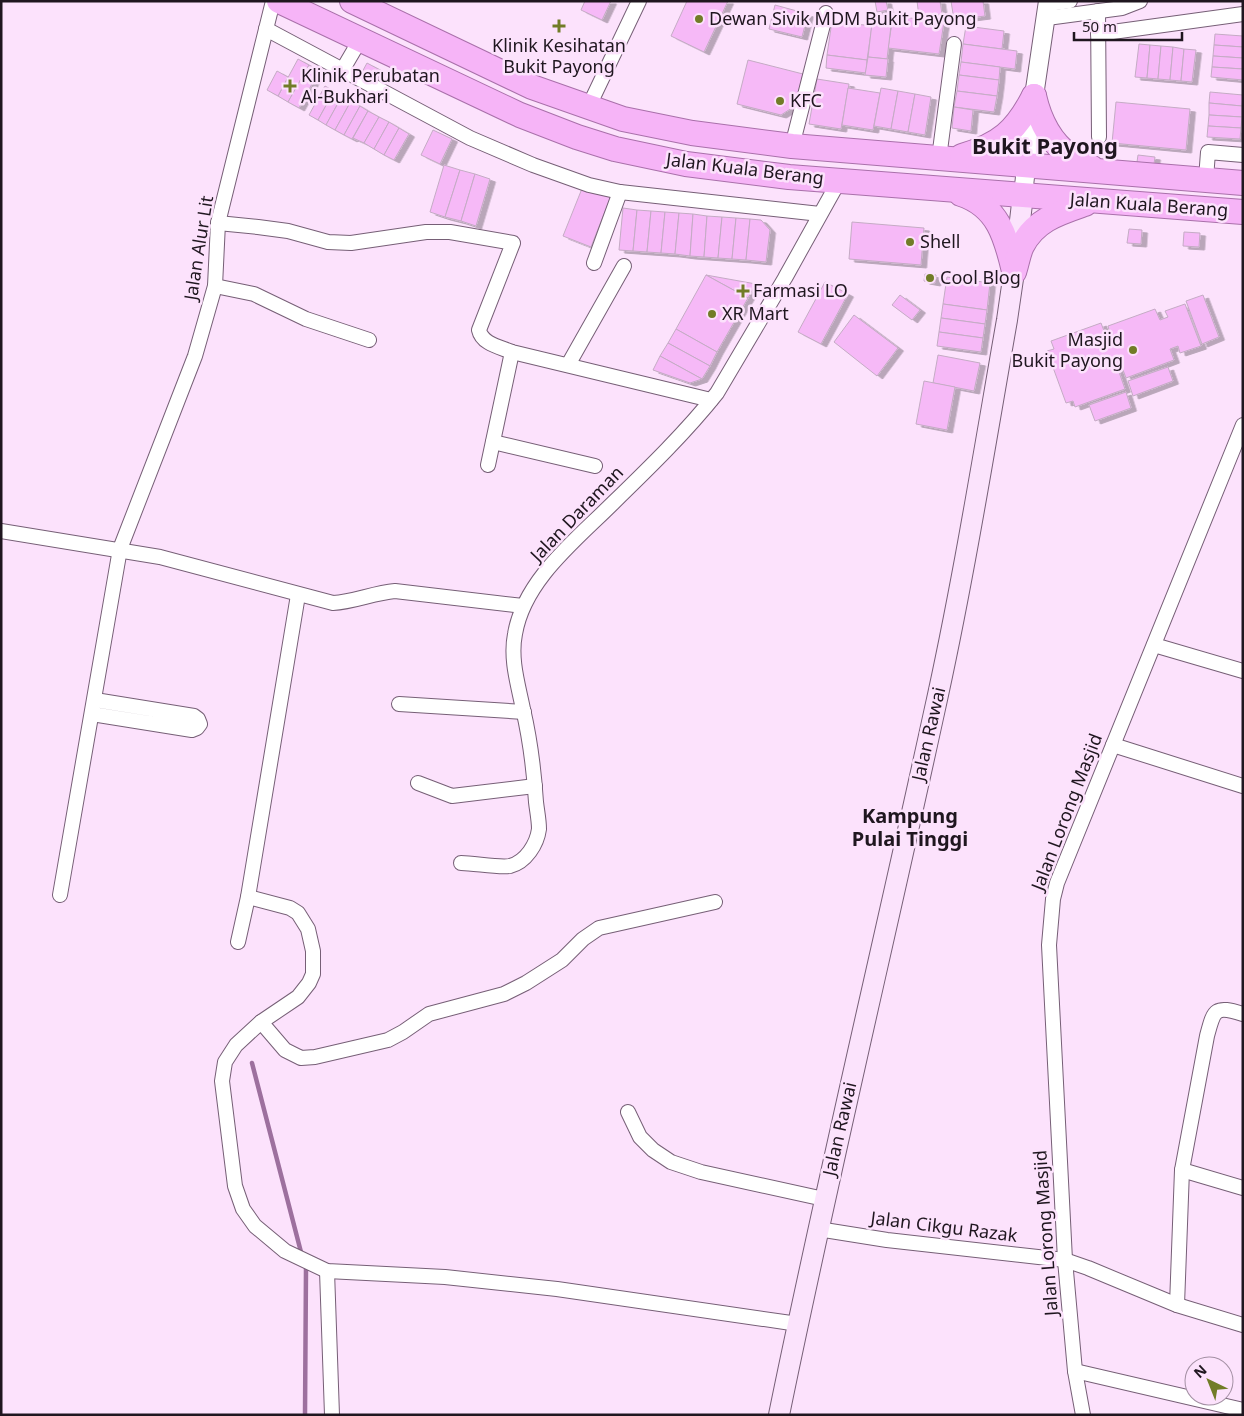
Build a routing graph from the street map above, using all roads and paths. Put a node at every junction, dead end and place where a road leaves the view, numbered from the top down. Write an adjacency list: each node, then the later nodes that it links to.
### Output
1 (273, 1): 11 (street, Jalan Alur Lit)
2 (279, 1): 13 (highway, Jalan Kuala Berang)
3 (352, 1): 17 (highway, Jalan Kuala Berang)
4 (639, 1): 17 (street)
5 (1070, 1): 7 (street)
6 (1140, 1): 8 (street)
7 (1048, 8): 8 (street); 16 (street)
8 (1098, 11): 12 (street)
9 (826, 13): 19 (street)
10 (1243, 14): 12 (street)
11 (266, 29): 15 (street); 33 (street, Jalan Alur Lit)
12 (1098, 34): 18 (street)
13 (360, 40): 15 (street); 25 (highway, Jalan Kuala Berang)
14 (954, 44): 21 (street)
15 (343, 69): 28 (street)
16 (1034, 96): 21 (highway); 22 (street); 23 (highway)
17 (588, 108): 19 (highway, Jalan Kuala Berang)
18 (1098, 137)
19 (792, 146): 21 (highway, Jalan Kuala Berang)
20 (1243, 155): 24 (street)
21 (946, 158): 22 (highway, Jalan Kuala Berang)
22 (1026, 164): 23 (highway, Jalan Kuala Berang); 29 (street)
23 (1096, 170): 24 (highway, Jalan Kuala Berang)
24 (1206, 179): 26 (highway, Jalan Kuala Berang)
25 (839, 181): 27 (highway, Jalan Kuala Berang); 32 (street, Jalan Daraman)
26 (1243, 183)
27 (951, 190): 29 (highway, Jalan Kuala Berang); 36 (highway)
28 (620, 192): 32 (street); 34 (street)
29 (1023, 195): 30 (highway, Jalan Kuala Berang); 36 (main road, Jalan Rawai)
30 (1093, 201): 31 (highway, Jalan Kuala Berang); 36 (highway)
31 (1243, 212)
32 (820, 214): 41 (street, Jalan Daraman)
33 (218, 223): 37 (street, Jalan Alur Lit); 39 (street)
34 (594, 263)
35 (624, 266): 40 (street)
36 (1014, 272): 70 (main road, Jalan Rawai)
37 (216, 286): 38 (street); 47 (street, Jalan Alur Lit)
38 (370, 340)
39 (512, 352): 40 (street); 43 (street)
40 (568, 365): 41 (street)
41 (711, 400): 49 (street, Jalan Daraman)
42 (1243, 425): 50 (street, Jalan Lorong Masjid)
43 (493, 442): 44 (street); 45 (street)
44 (488, 464)
45 (595, 466)
46 (1, 531): 47 (street)
47 (120, 549): 48 (street); 52 (street, Jalan Alur Lit)
48 (298, 595): 49 (street); 62 (street)
49 (523, 606): 54 (street, Jalan Daraman)
50 (1154, 645): 51 (street); 56 (street, Jalan Lorong Masjid)
51 (1243, 671)
52 (95, 700): 55 (street, Jalan Alur Lit); 55 (street)
53 (399, 704): 54 (street)
54 (524, 712): 58 (street, Jalan Daraman)
55 (92, 714): 61 (street, Jalan Alur Lit)
56 (1113, 745): 59 (street); 72 (street, Jalan Lorong Masjid)
57 (418, 783): 58 (street)
58 (535, 786): 60 (street, Jalan Daraman)
59 (1243, 786)
60 (461, 863)
61 (60, 895)
62 (248, 897): 64 (street); 66 (street)
63 (715, 902): 66 (street)
64 (238, 942)
65 (1243, 1014): 68 (street)
66 (261, 1022): 73 (street)
67 (628, 1112): 70 (street)
68 (1182, 1170): 69 (street); 74 (street)
69 (1243, 1188)
70 (824, 1199): 71 (main road, Jalan Rawai)
71 (818, 1229): 72 (street, Jalan Cikgu Razak); 75 (main road, Jalan Rawai)
72 (1064, 1260): 74 (street, Jalan Cikgu Razak); 77 (street, Jalan Lorong Masjid)
73 (327, 1271): 75 (street); 80 (street)
74 (1177, 1305): 76 (street, Jalan Cikgu Razak)
75 (798, 1324): 81 (main road, Jalan Rawai)
76 (1243, 1324)
77 (1075, 1372): 79 (street); 82 (street, Jalan Lorong Masjid)
78 (1243, 1410): 79 (street)
79 (1228, 1411)
80 (332, 1415)
81 (779, 1415)
82 (1083, 1415)

